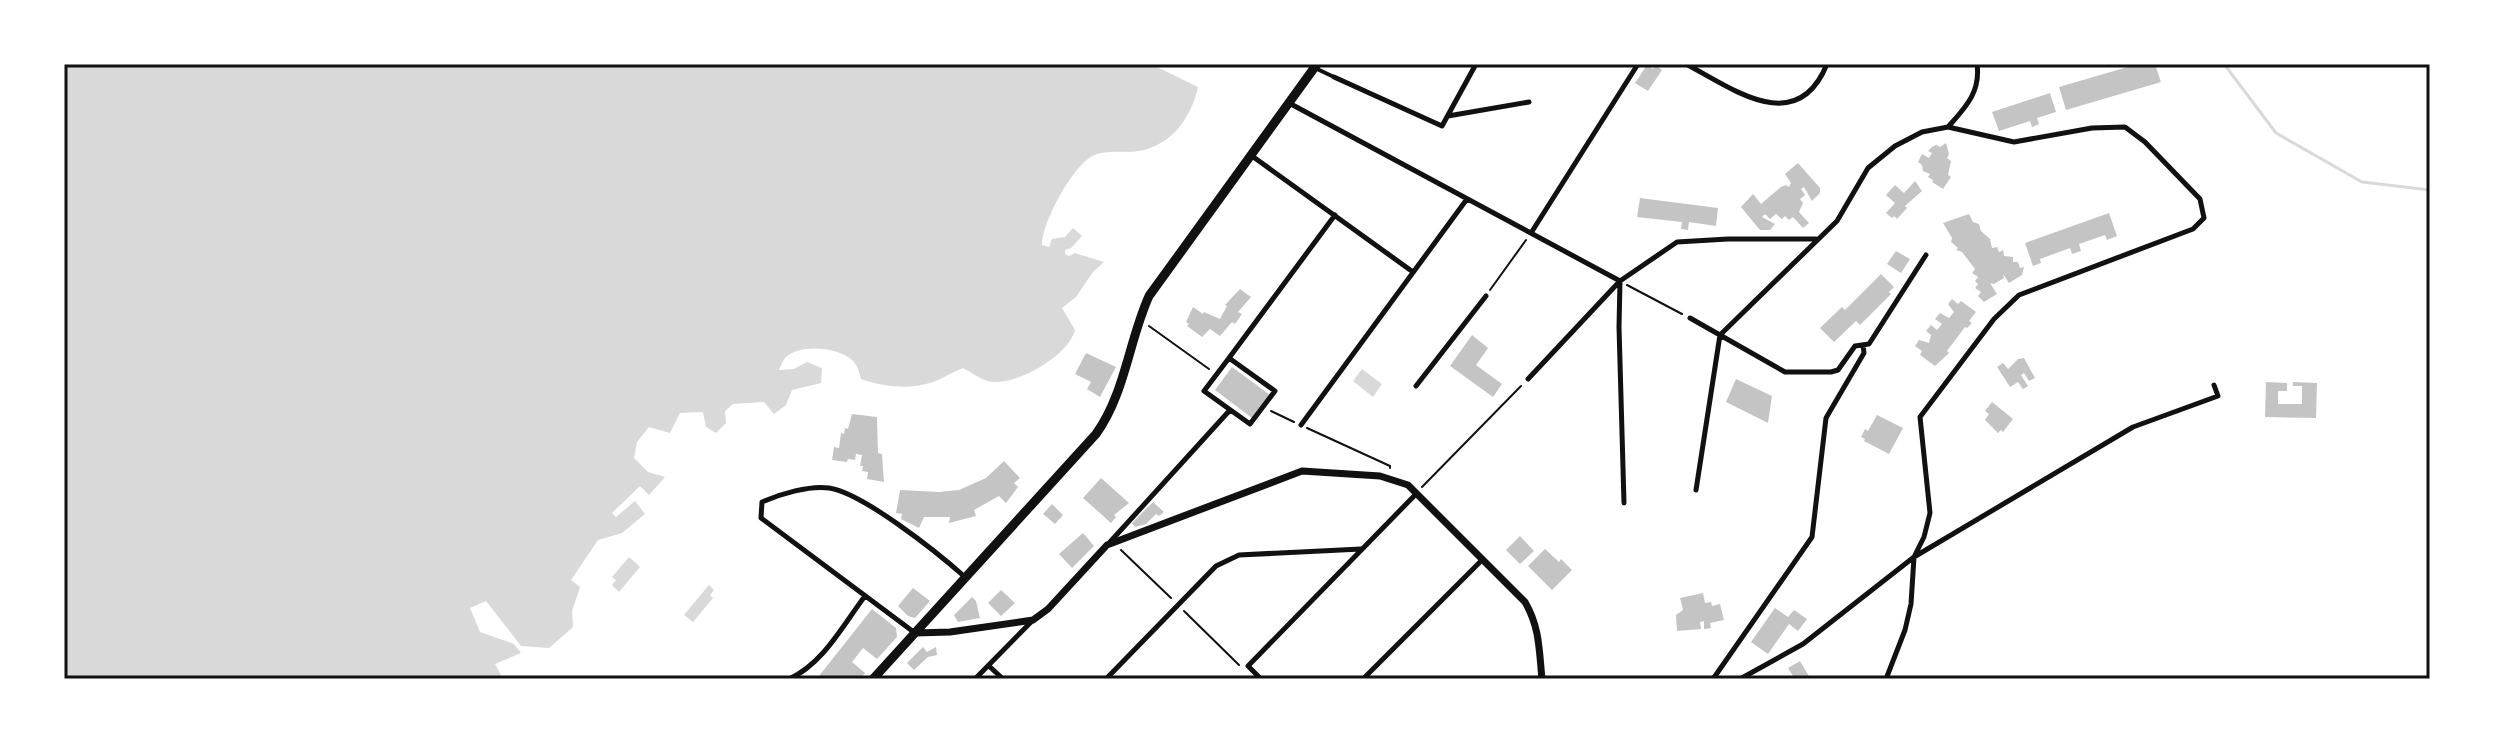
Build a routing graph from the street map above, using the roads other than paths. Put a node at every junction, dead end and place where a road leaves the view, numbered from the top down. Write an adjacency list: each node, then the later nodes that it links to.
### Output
1 (1476, 64): 10 (street)
2 (1638, 64): 15 (street)
3 (1686, 64): 4 (street)
4 (1827, 64)
5 (1977, 64): 11 (street)
6 (1315, 66): 7 (street); 9 (main road)
7 (1334, 77): 10 (street)
8 (1529, 102): 10 (street)
9 (1289, 103): 12 (main road); 13 (street)
10 (1447, 116)
11 (1948, 127): 16 (street); 35 (street)
12 (1251, 156): 14 (street); 37 (main road)
13 (1467, 199): 15 (street); 18 (street)
14 (1335, 215): 18 (street); 24 (street)
15 (1531, 233): 19 (street)
16 (1817, 239): 19 (street); 22 (street)
17 (1926, 255): 23 (street)
18 (1413, 272): 29 (street)
19 (1620, 281): 25 (street); 32 (street)
20 (1486, 296): 27 (street)
21 (1690, 318): 22 (street)
22 (1720, 335): 23 (street); 30 (street)
23 (1863, 345): 50 (street)
24 (1229, 358): 28 (street); 28 (street)
25 (1528, 379)
26 (2214, 385): 35 (street)
27 (1416, 386)
28 (1230, 410): 33 (street)
29 (1301, 425)
30 (1696, 490)
31 (1416, 494): 33 (street); 34 (street); 36 (street)
32 (1624, 503)
33 (1107, 545): 39 (street)
34 (1361, 549): 46 (street); 47 (street)
35 (1914, 557): 51 (street); 52 (street)
36 (1483, 559): 48 (street); 49 (street)
37 (966, 577): 38 (street); 40 (main road)
38 (865, 596): 40 (street); 42 (street)
39 (1033, 620): 40 (street); 41 (street)
40 (915, 633): 43 (main road)
41 (989, 665): 44 (street); 45 (street)
42 (789, 679)
43 (873, 679)
44 (975, 679)
45 (1003, 679)
46 (1106, 679)
47 (1261, 679)
48 (1363, 679)
49 (1542, 679)
50 (1713, 679)
51 (1740, 679)
52 (1886, 679)

